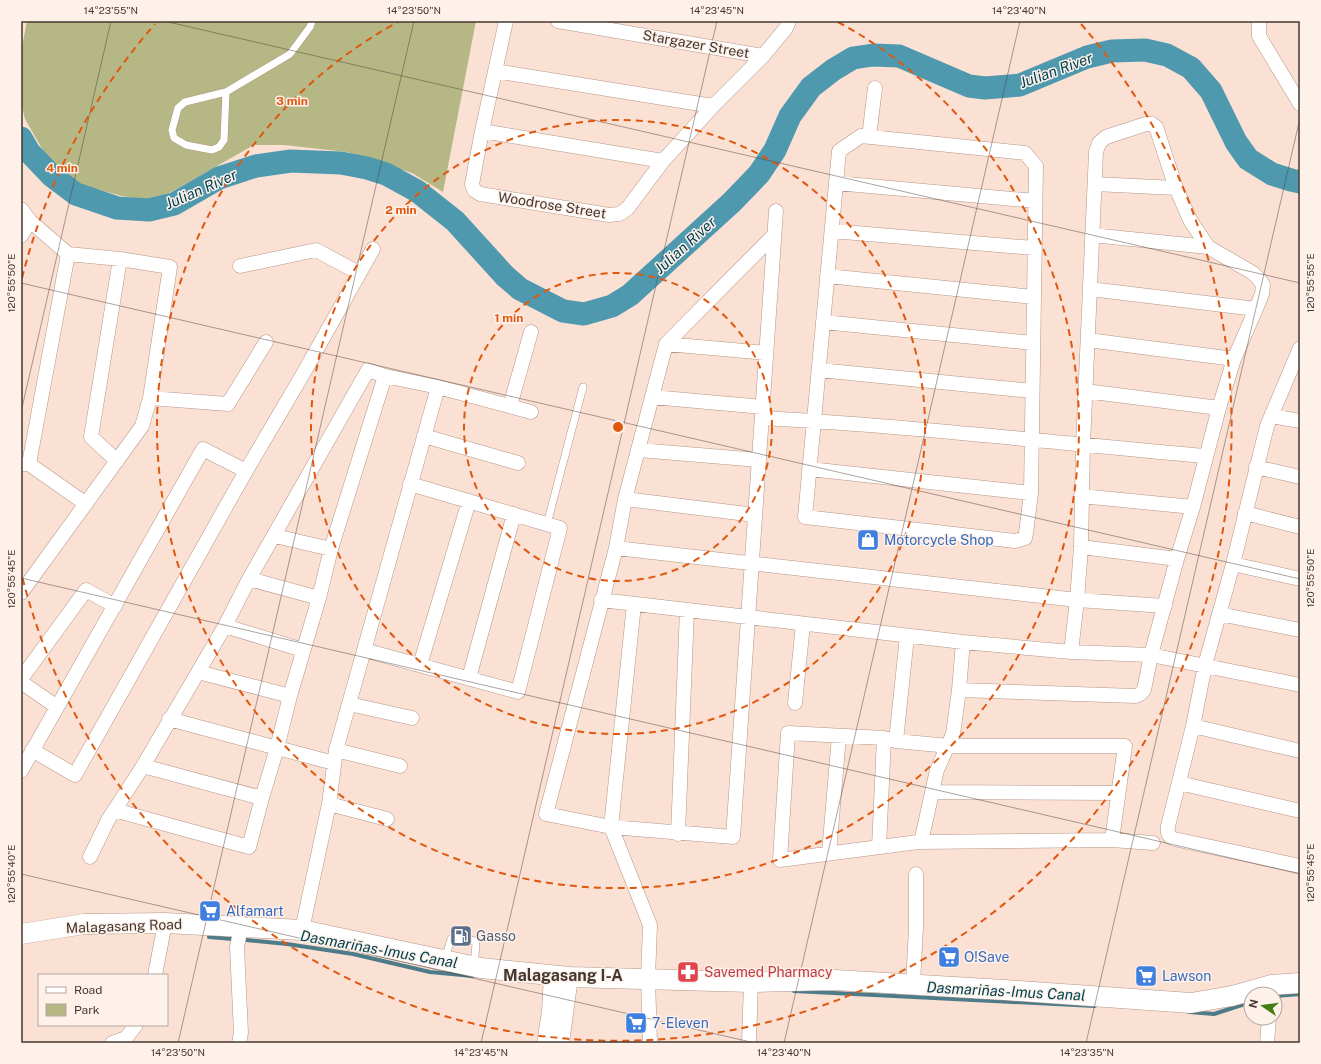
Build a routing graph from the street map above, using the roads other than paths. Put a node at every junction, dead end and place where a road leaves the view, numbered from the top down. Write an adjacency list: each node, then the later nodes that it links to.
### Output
1 (312, 21): 9 (lane)
2 (506, 21): 7 (street, Woodrose Street)
3 (558, 21): 6 (street, Stargazer Street)
4 (789, 21): 6 (street, Woodrose Street)
5 (1259, 21): 10 (street)
6 (763, 56): 11 (street, Woodrose Street)
7 (495, 71): 11 (street); 12 (street, Woodrose Street)
8 (875, 88): 13 (street)
9 (226, 92): 9 (lane)
10 (1300, 104)
11 (713, 106): 14 (street, Woodrose Street)
12 (482, 131): 14 (street); 14 (street, Woodrose Street)
13 (870, 137): 15 (street); 18 (street)
14 (663, 161)
15 (836, 182): 18 (street); 22 (street)
16 (1095, 184): 17 (street); 17 (street); 24 (street)
17 (1176, 188): 26 (street)
18 (1035, 202): 27 (street)
19 (21, 209): 21 (street)
20 (776, 211): 23 (street)
21 (30, 222): 25 (street); 29 (street)
22 (832, 231): 27 (street); 33 (street)
23 (774, 235): 42 (street); 44 (street)
24 (1092, 235): 26 (street); 34 (street)
25 (21, 236)
26 (1208, 247): 36 (street)
27 (1034, 248): 35 (street)
28 (373, 249): 32 (street)
29 (68, 254): 30 (street); 70 (street)
30 (120, 259): 54 (street); 68 (street)
31 (240, 266): 32 (street)
32 (359, 273): 73 (street)
33 (827, 276): 35 (street); 37 (street)
34 (1090, 289): 36 (street); 39 (street)
35 (1034, 297): 41 (street)
36 (1256, 309): 45 (street)
37 (823, 322): 41 (street); 47 (street)
38 (531, 332): 55 (street)
39 (1088, 340): 45 (street); 52 (street)
40 (266, 342): 54 (street)
41 (1033, 343): 51 (street)
42 (666, 344): 44 (street); 53 (street)
43 (1300, 348): 46 (street)
44 (766, 353): 58 (street)
45 (1234, 359): 56 (street)
46 (1296, 367): 59 (street)
47 (819, 370): 51 (street); 60 (street)
48 (385, 376): 49 (street); 87 (street); 90 (street)
49 (438, 387): 55 (street); 62 (street)
50 (583, 387): 85 (lane)
51 (1032, 391): 63 (street)
52 (1086, 391): 56 (street); 64 (street)
53 (652, 397): 58 (street); 65 (street)
54 (150, 398): 68 (street)
55 (510, 406): 57 (street)
56 (1219, 408): 66 (street)
57 (531, 412)
58 (762, 412): 60 (street); 67 (street)
59 (1272, 416): 61 (street); 71 (street)
60 (814, 421): 63 (street); 72 (street)
61 (1300, 421)
62 (424, 436): 69 (street); 75 (street)
63 (1032, 439): 64 (street); 76 (street)
64 (1083, 445): 66 (street); 77 (street)
65 (639, 450): 67 (street); 78 (street)
66 (1205, 456): 81 (street)
67 (759, 460): 84 (street)
68 (117, 461): 80 (street)
69 (518, 463)
70 (25, 464): 80 (street)
71 (1256, 467): 74 (street); 82 (street)
72 (810, 469): 76 (street); 76 (street)
73 (246, 471): 101 (street); 133 (street)
74 (1300, 477)
75 (410, 484): 79 (street); 112 (street)
76 (1031, 493)
77 (1081, 496): 81 (street); 88 (street)
78 (625, 499): 84 (street); 89 (street)
79 (469, 501): 83 (street); 115 (street)
80 (86, 504): 96 (street)
81 (1193, 507): 91 (street)
82 (1245, 513): 86 (street); 93 (street)
83 (514, 514): 85 (street); 118 (street)
84 (755, 515): 92 (street)
85 (547, 524): 118 (street)
86 (1300, 527)
87 (274, 536): 90 (street); 94 (street)
88 (1081, 547): 91 (street); 99 (street)
89 (616, 548): 92 (street); 98 (street)
90 (332, 549): 97 (street)
91 (1177, 559): 102 (street)
92 (752, 563): 99 (street); 105 (street)
93 (1233, 564): 95 (street); 104 (street)
94 (249, 579): 97 (street); 107 (street)
95 (1300, 579)
96 (21, 593)
97 (318, 598): 111 (street)
98 (601, 600): 100 (street); 147 (street)
99 (1077, 600): 102 (street); 113 (street)
100 (634, 604): 103 (street); 147 (street)
101 (115, 606): 119 (street); 125 (street)
102 (1165, 606): 114 (street)
103 (687, 610): 105 (street); 148 (street)
104 (1219, 614): 108 (street); 116 (street)
105 (748, 618): 106 (street); 148 (street)
106 (803, 624): 109 (street); 123 (street)
107 (225, 626): 111 (street); 117 (street)
108 (1300, 630)
109 (907, 636): 110 (street); 130 (street)
110 (963, 642): 113 (street); 121 (street)
111 (303, 650): 122 (street)
112 (364, 650): 115 (street); 124 (street)
113 (1071, 652): 114 (street)
114 (1151, 655): 116 (street); 121 (street)
115 (420, 665): 118 (street)
116 (1205, 665): 120 (street); 128 (street)
117 (198, 672): 122 (street); 127 (street)
118 (469, 678)
119 (21, 680): 125 (street)
120 (1300, 685)
121 (959, 690): 131 (street)
122 (290, 696): 132 (street)
123 (795, 703)
124 (349, 704): 126 (street); 135 (street)
125 (57, 708): 133 (street)
126 (412, 718)
127 (169, 719): 132 (street); 136 (street)
128 (1193, 726): 134 (street); 139 (street)
129 (839, 736): 130 (street); 153 (street); 153 (street)
130 (890, 740): 131 (street); 152 (street)
131 (949, 746): 140 (street); 141 (street)
132 (277, 748): 135 (street); 142 (street)
133 (32, 750): 138 (street)
134 (1300, 751)
135 (335, 756): 137 (street); 143 (street)
136 (143, 766): 142 (street); 144 (street)
137 (400, 766)
138 (21, 771)
139 (1179, 783): 145 (street); 155 (street)
140 (932, 792): 141 (street); 150 (street)
141 (1117, 793): 149 (street)
142 (262, 798): 144 (street)
143 (329, 804): 146 (street); 159 (street)
144 (114, 810): 154 (street)
145 (1300, 811)
146 (387, 819)
147 (610, 827): 148 (street); 167 (street)
148 (678, 834)
149 (1112, 840): 150 (street); 151 (street)
150 (921, 842): 152 (street)
151 (1153, 843)
152 (879, 847): 153 (street)
153 (829, 853)
154 (90, 857)
155 (1300, 866)
156 (916, 874): 170 (street)
157 (165, 924): 158 (main road, Malagasang Road); 160 (main road, Malagasang Road); 165 (street)
158 (241, 927): 159 (main road, Malagasang Road); 176 (street)
159 (302, 930): 163 (main road, Malagasang Road)
160 (21, 934)
161 (457, 937): 163 (lane)
162 (470, 940): 164 (lane)
163 (445, 960): 164 (main road, Malagasang Road)
164 (474, 966): 166 (main road, Malagasang Road)
165 (155, 974)
166 (561, 976): 167 (main road, Malagasang Road); 177 (street); 178 (street)
167 (648, 978): 168 (main road, Malagasang Road); 179 (street)
168 (751, 982): 170 (main road, Malagasang Road); 180 (street)
169 (1300, 983): 171 (main road, Malagasang Road)
170 (913, 984): 172 (main road, Malagasang Road)
171 (1283, 987)
172 (1243, 994)
173 (135, 1026): 175 (street)
174 (1268, 1026): 181 (street)
175 (112, 1043)
176 (239, 1043)
177 (546, 1043)
178 (560, 1043)
179 (650, 1043)
180 (749, 1043)
181 (1267, 1043)

